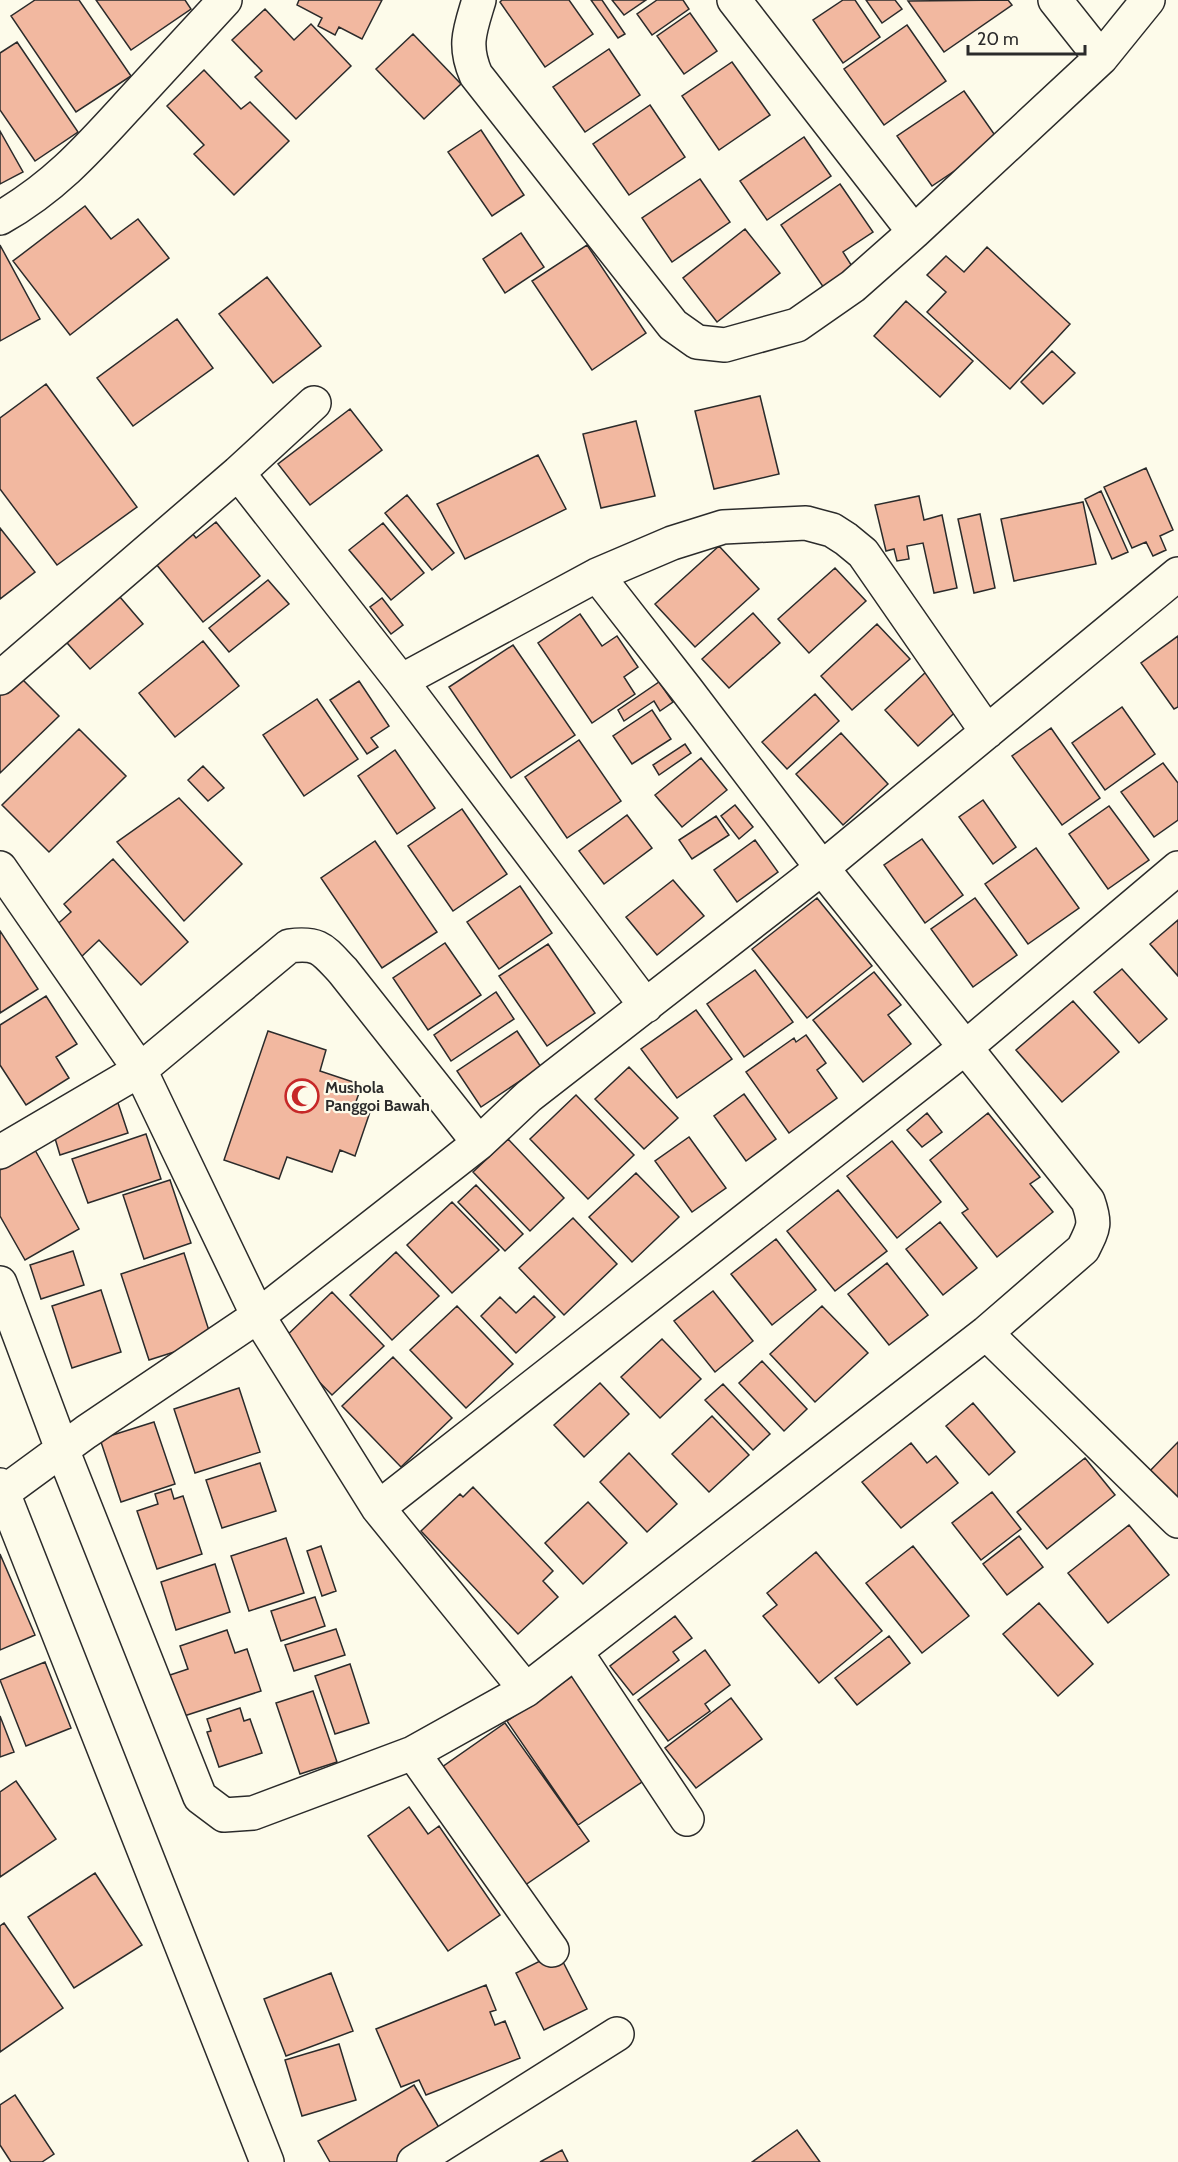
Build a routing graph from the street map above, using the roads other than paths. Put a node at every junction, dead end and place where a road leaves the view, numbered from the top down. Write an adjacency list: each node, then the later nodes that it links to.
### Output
1 (225, 0): 7 (street)
2 (480, 0): 8 (street)
3 (734, 0): 8 (street)
4 (1055, 0): 6 (street)
5 (1148, 0): 6 (street)
6 (1101, 58): 8 (street)
7 (0, 218)
8 (914, 232)
9 (314, 403): 10 (street)
10 (238, 472): 13 (street); 14 (street)
11 (1178, 573): 15 (street)
12 (597, 575): 14 (street); 15 (street); 17 (street)
13 (0, 678)
14 (401, 681): 19 (street)
15 (987, 732): 17 (street)
16 (0, 868): 21 (street)
17 (822, 868): 19 (street); 20 (street)
18 (1178, 868): 20 (street)
19 (646, 1006): 22 (street)
20 (966, 1047): 26 (street); 29 (street)
21 (140, 1070): 22 (street); 23 (street); 25 (street)
22 (479, 1143): 25 (street)
23 (0, 1152)
24 (0, 1282): 27 (street)
25 (258, 1316): 27 (street); 29 (street)
26 (986, 1333): 30 (street); 31 (street)
27 (62, 1449): 28 (street); 33 (street)
28 (1, 1491): 37 (street)
29 (378, 1508): 32 (street)
30 (1178, 1521)
31 (576, 1652): 32 (street); 34 (street)
32 (526, 1690): 33 (street)
33 (413, 1753): 35 (street)
34 (687, 1819)
35 (552, 1950)
36 (617, 2034): 38 (street)
37 (267, 2162)
38 (414, 2162)

